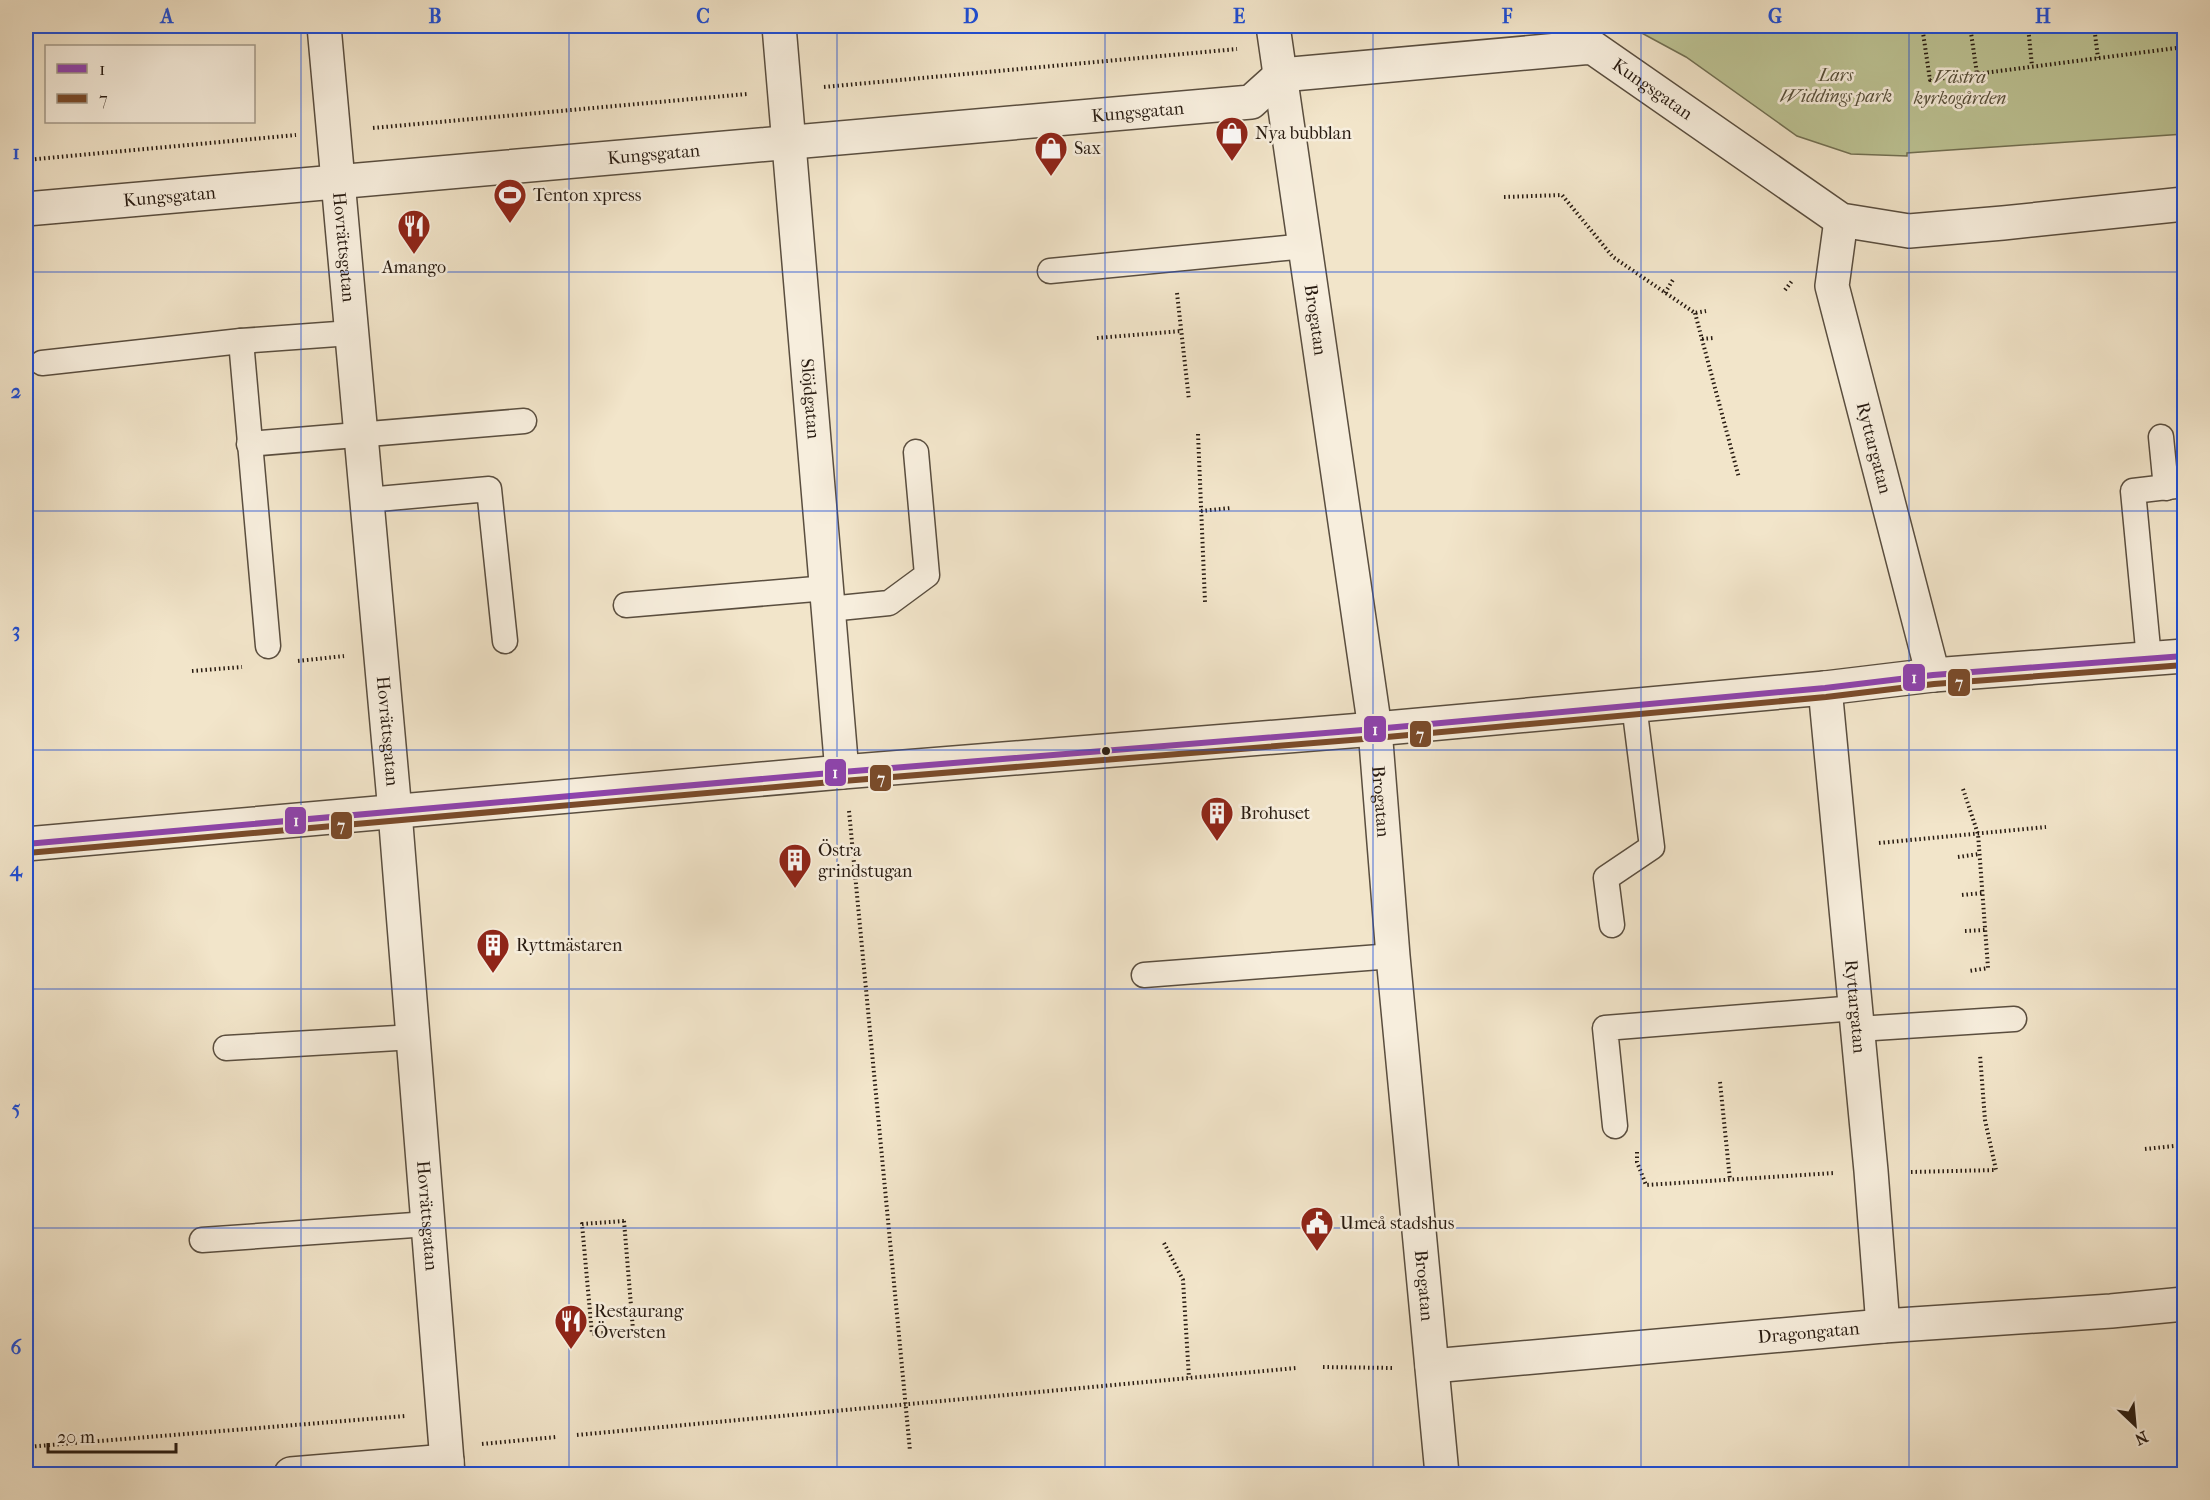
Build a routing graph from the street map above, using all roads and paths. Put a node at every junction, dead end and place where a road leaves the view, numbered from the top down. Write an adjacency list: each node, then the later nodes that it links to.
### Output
1 (324, 26): 16 (street, Hovrättsgatan)
2 (779, 26): 15 (street, Slöjdgatan)
3 (1273, 26): 14 (street, Brogatan)
4 (1922, 26): 13 (path)
5 (1970, 26): 13 (path)
6 (2028, 26): 12 (path)
7 (2094, 26): 11 (path)
8 (2180, 26): 9 (path)
9 (2184, 47): 11 (path)
10 (1243, 49): 15 (path)
11 (2098, 58): 12 (path)
12 (2032, 66): 13 (path)
13 (1977, 74)
14 (1281, 75): 17 (street, Kungsgatan); 23 (street, Kungsgatan); 24 (street, Brogatan)
15 (785, 91): 16 (path); 17 (street, Slöjdgatan)
16 (333, 132): 18 (path); 19 (street, Hovrättsgatan)
17 (789, 142): 19 (street, Kungsgatan); 50 (street, Slöjdgatan)
18 (26, 160)
19 (337, 182): 22 (street, Kungsgatan); 32 (street, Hovrättsgatan)
20 (1504, 197): 28 (path)
21 (2184, 204): 23 (street, Kungsgatan)
22 (26, 209)
23 (1841, 220): 57 (street, Ryttargatan)
24 (1306, 246): 25 (lane); 60 (street, Brogatan)
25 (1174, 260): 26 (lane); 31 (path)
26 (1050, 271)
27 (1674, 278): 28 (path)
28 (1665, 292): 30 (path)
29 (1706, 311): 30 (path)
30 (1695, 313): 35 (path)
31 (1181, 331): 33 (path); 38 (path)
32 (351, 333): 36 (lane); 41 (street, Hovrättsgatan)
33 (1097, 338)
34 (1713, 338): 35 (path)
35 (1702, 339): 45 (path)
36 (241, 341): 37 (lane); 43 (lane)
37 (42, 363)
38 (1189, 400)
39 (524, 421): 41 (lane)
40 (1198, 435): 49 (path)
41 (360, 436): 43 (lane); 47 (street, Hovrättsgatan)
42 (2161, 437): 46 (lane)
43 (249, 444): 54 (lane)
44 (916, 452): 50 (lane)
45 (1739, 478)
46 (2175, 486): 56 (lane)
47 (367, 500): 53 (lane); 63 (street, Hovrättsgatan)
48 (1231, 507): 49 (path)
49 (1201, 511): 51 (path)
50 (828, 598): 52 (lane); 61 (street, Slöjdgatan)
51 (1205, 602)
52 (626, 605)
53 (505, 641)
54 (268, 646)
55 (2184, 656): 56 (street)
56 (2149, 659): 57 (street)
57 (1933, 675): 58 (street)
58 (1825, 688): 59 (street); 67 (street, Ryttargatan)
59 (1634, 705): 60 (street); 72 (lane)
60 (1375, 729): 61 (street); 75 (street, Brogatan)
61 (842, 772): 63 (street); 98 (path)
62 (1963, 789): 65 (path)
63 (395, 812): 66 (street); 80 (street, Hovrättsgatan)
64 (2046, 826): 65 (path)
65 (1978, 834): 67 (path); 68 (path)
66 (26, 844)
67 (1840, 847): 78 (street, Ryttargatan)
68 (1979, 854): 69 (path); 70 (path)
69 (1958, 856)
70 (1982, 893): 71 (path); 73 (path)
71 (1962, 895)
72 (1612, 925)
73 (1985, 930): 74 (path); 76 (path)
74 (1965, 931)
75 (1394, 956): 77 (lane); 93 (street, Brogatan)
76 (1969, 970)
77 (1144, 975)
78 (1857, 1018): 79 (lane); 83 (lane); 91 (street, Ryttargatan)
79 (2014, 1019)
80 (414, 1037): 81 (lane); 87 (street, Hovrättsgatan)
81 (226, 1048)
82 (1720, 1082): 86 (path)
83 (1615, 1126)
84 (2184, 1145): 85 (path)
85 (2145, 1149)
86 (1730, 1180)
87 (428, 1224): 88 (lane); 102 (street, Hovrättsgatan)
88 (202, 1240)
89 (1164, 1243): 97 (path)
90 (2184, 1304): 91 (street, Dragongatan)
91 (1883, 1326): 93 (street, Dragongatan)
92 (592, 1334): 92 (path)
93 (1432, 1366): 104 (street, Brogatan)
94 (1323, 1367): 96 (path)
95 (1296, 1368): 97 (path)
96 (1377, 1369)
97 (1189, 1378): 98 (path)
98 (905, 1404): 99 (path); 101 (path)
99 (577, 1435)
100 (556, 1437): 102 (path)
101 (910, 1451)
102 (447, 1468): 103 (street)
103 (291, 1474)
104 (1442, 1474)

